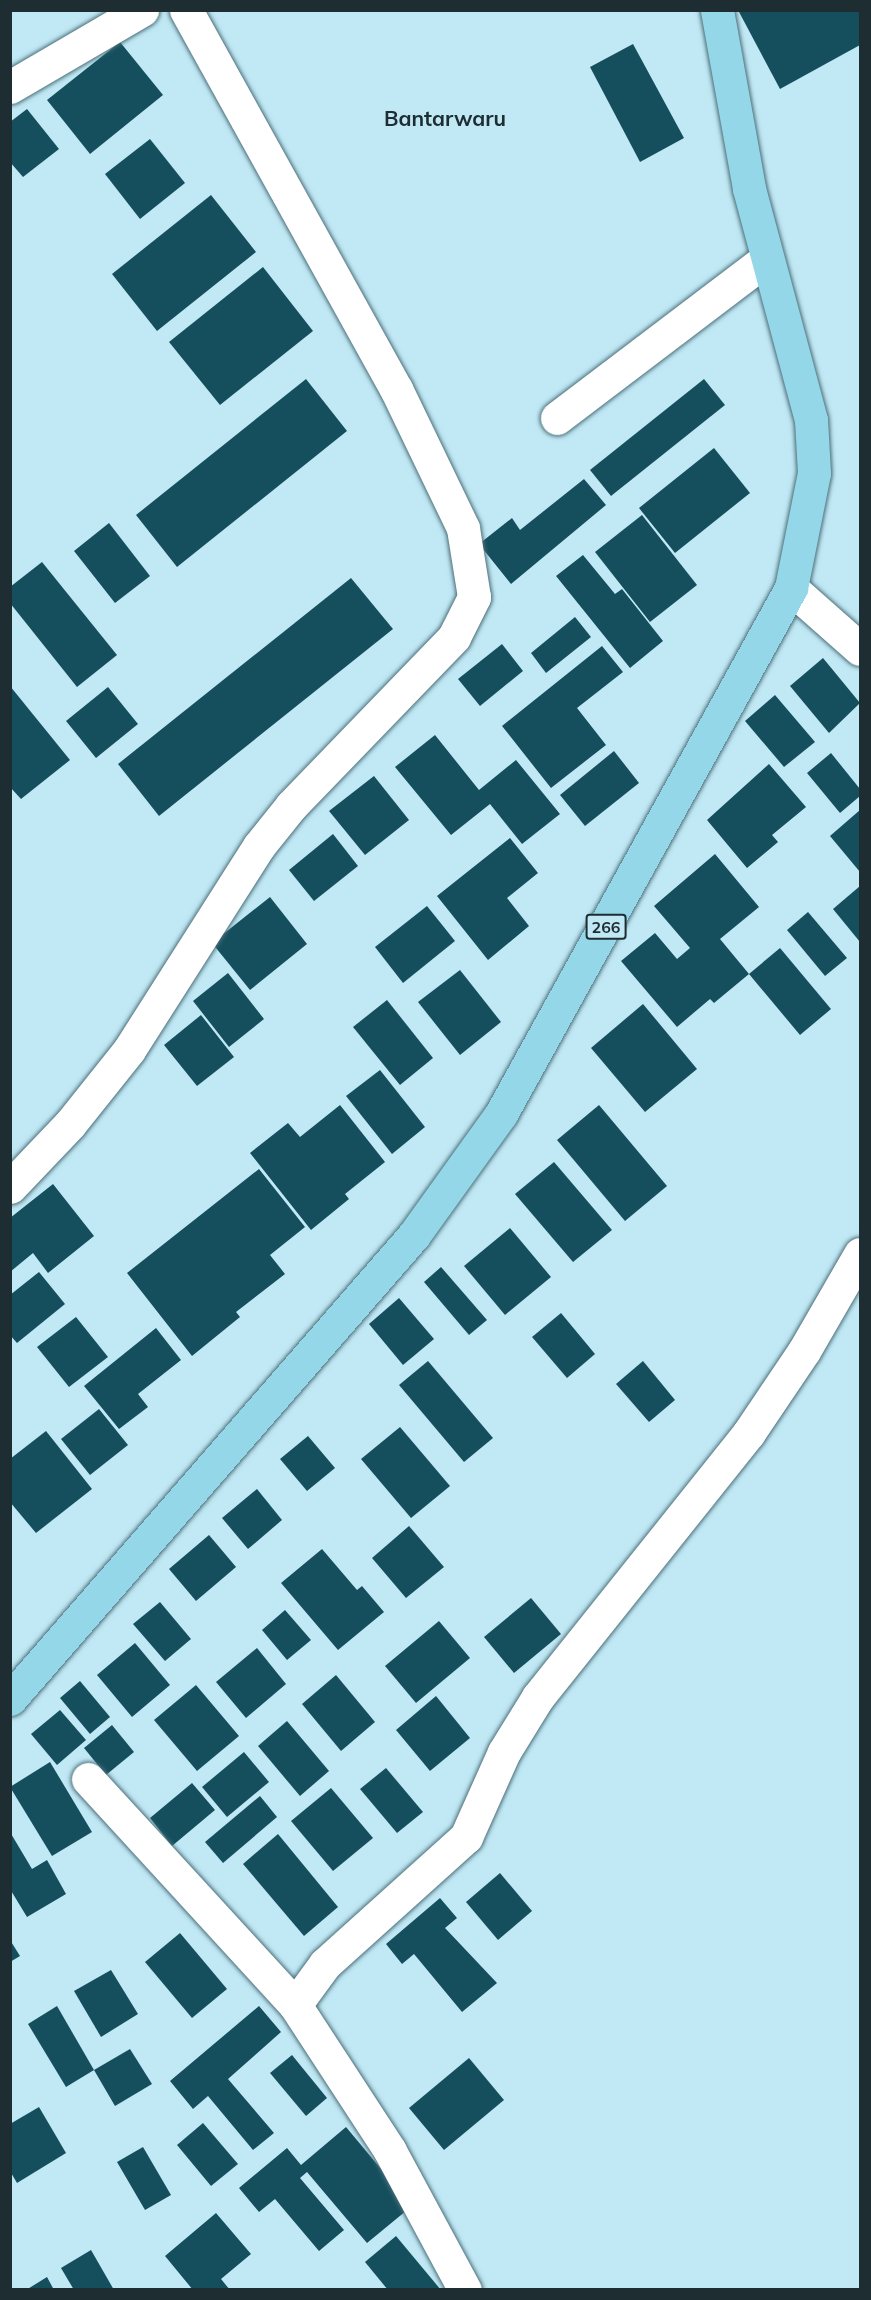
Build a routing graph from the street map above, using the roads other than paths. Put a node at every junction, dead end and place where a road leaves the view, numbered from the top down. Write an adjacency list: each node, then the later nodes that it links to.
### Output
1 (142, 10): 4 (street)
2 (186, 10): 9 (street)
3 (717, 10): 5 (main road, 266)
4 (10, 87)
5 (765, 260): 6 (street); 7 (main road, 266)
6 (557, 418)
7 (791, 588): 8 (street); 11 (main road, 266)
8 (861, 649)
9 (10, 1187)
10 (861, 1254): 13 (street)
11 (10, 1699)
12 (88, 1779): 13 (street)
13 (295, 2005): 14 (street)
14 (465, 2289)

